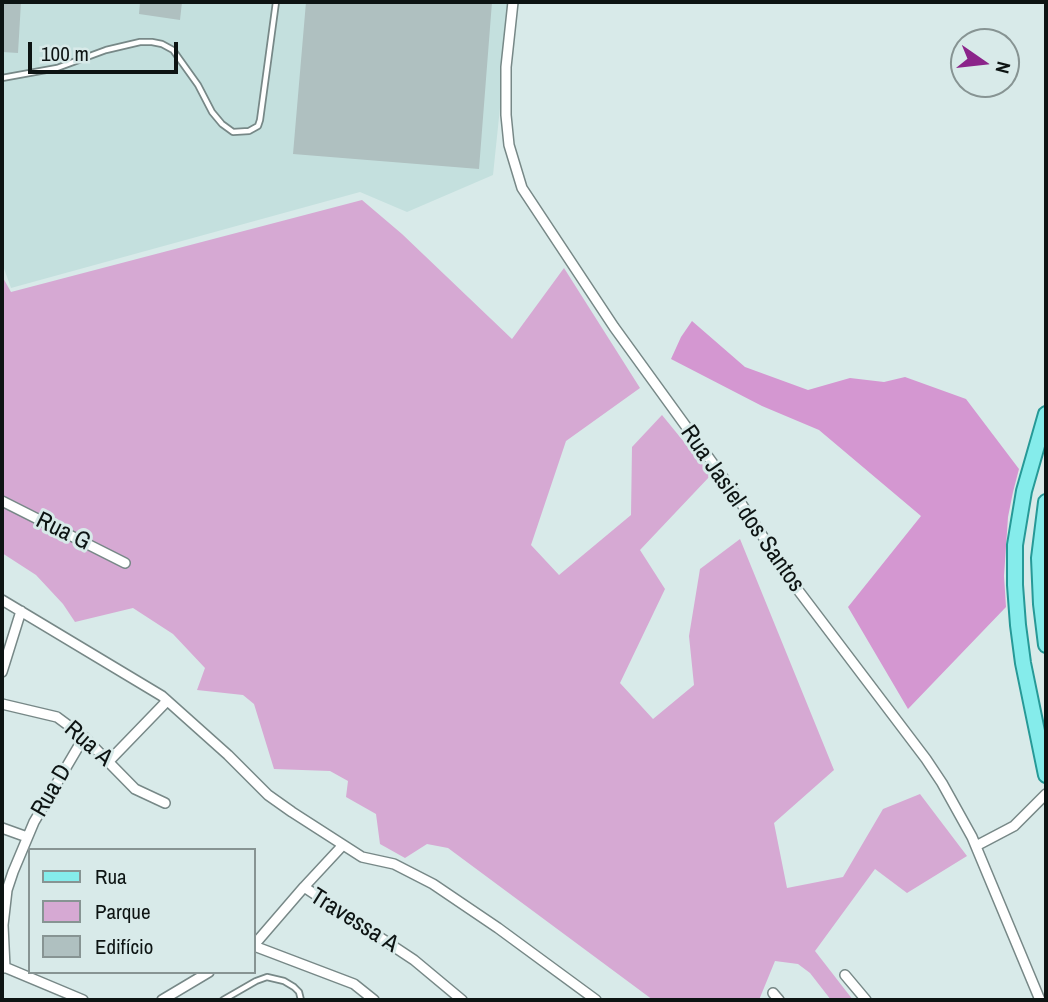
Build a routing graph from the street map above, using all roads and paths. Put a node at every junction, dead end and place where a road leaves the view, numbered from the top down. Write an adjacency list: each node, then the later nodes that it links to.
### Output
1 (276, 2): 3 (lane)
2 (513, 2): 22 (street, Rua Jasiel dos Santos)
3 (2, 78)
4 (1046, 414): 16 (main road)
5 (2, 501): 7 (street, Rua G)
6 (1046, 502): 10 (main road)
7 (125, 563)
8 (2, 600): 9 (street)
9 (21, 611): 11 (street); 12 (street)
10 (1046, 645)
11 (2, 672)
12 (167, 701): 15 (street); 21 (street)
13 (2, 704): 14 (street, Rua A)
14 (83, 737): 15 (street, Rua A); 20 (street, Rua D)
15 (109, 761): 18 (street, Rua A)
16 (1046, 775)
17 (1046, 794): 22 (street)
18 (165, 803)
19 (2, 828): 20 (street)
20 (27, 837): 26 (street, Rua D)
21 (343, 845): 23 (street); 35 (street)
22 (976, 846): 37 (street, Rua Jasiel dos Santos)
23 (304, 887): 24 (street, Travessa A); 34 (street, Travessa A)
24 (256, 943)
25 (256, 946): 33 (street)
26 (3, 967): 29 (street)
27 (206, 974): 30 (street)
28 (845, 975): 36 (street)
29 (77, 1000)
30 (162, 1000)
31 (223, 1000): 32 (lane)
32 (301, 1000)
33 (374, 1000)
34 (462, 1000)
35 (596, 1000)
36 (866, 1000)
37 (1040, 1000)

